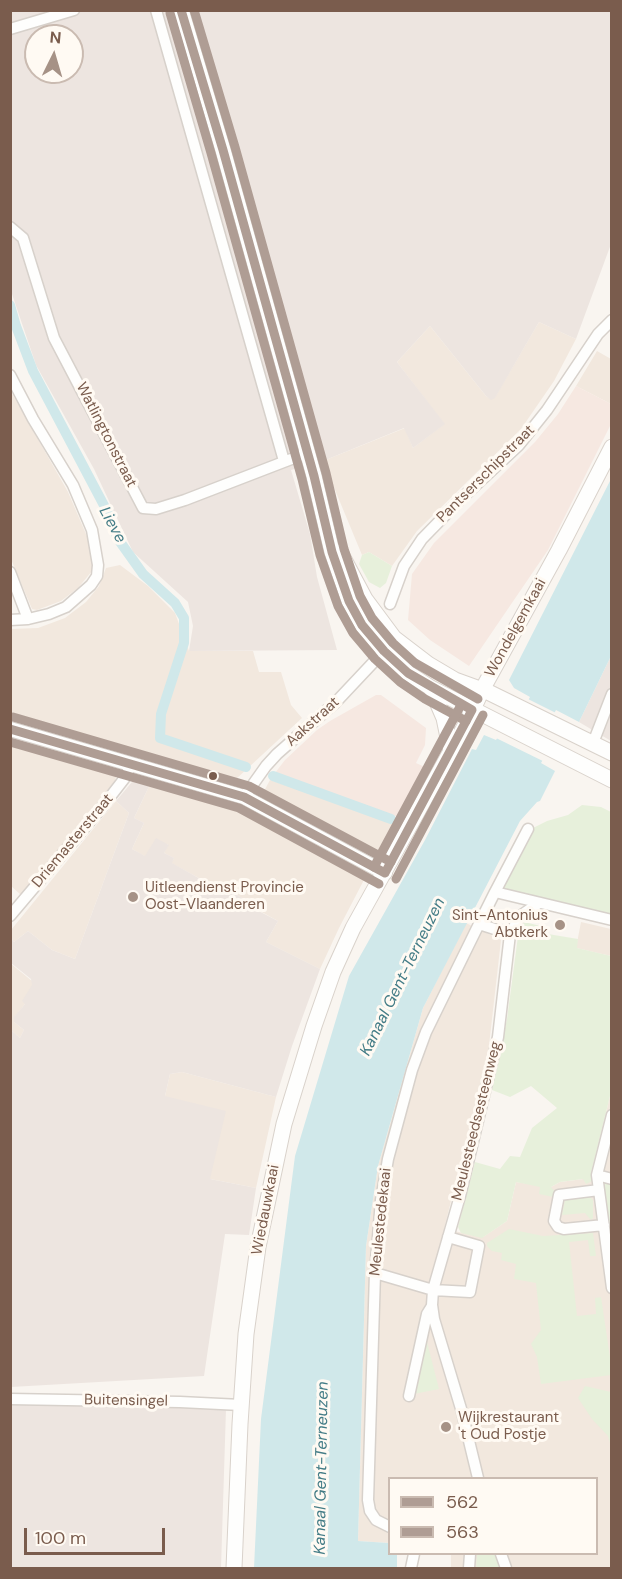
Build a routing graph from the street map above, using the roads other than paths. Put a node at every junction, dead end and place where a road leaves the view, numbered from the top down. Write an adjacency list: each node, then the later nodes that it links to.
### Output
1 (74, 10): 4 (street)
2 (156, 10): 10 (street)
3 (181, 10): 9 (main road)
4 (10, 29)
5 (10, 227): 10 (street, Watlingtonstraat)
6 (612, 320): 13 (street, Pantserschipstraat)
7 (10, 375): 14 (street)
8 (612, 447): 18 (main road, Wondelgemkaai)
9 (307, 453): 10 (street, Watlingtonstraat); 11 (main road)
10 (284, 460)
11 (322, 513): 16 (main road); 18 (main road)
12 (10, 572): 14 (street)
13 (390, 604)
14 (28, 619): 15 (street)
15 (10, 620)
16 (384, 651): 17 (main road); 27 (street, Aakstraat)
17 (431, 688): 20 (main road); 23 (main road)
18 (482, 690): 20 (main road, Wondelgemkaai); 22 (main road)
19 (612, 694): 22 (street)
20 (472, 710): 23 (main road, Wondelgemkaai); 26 (main road)
21 (10, 729): 25 (street)
22 (593, 743): 24 (main road)
23 (451, 752): 29 (main road, Wondelgemkaai)
24 (612, 753)
25 (132, 763): 27 (street); 32 (street, Driemasterstraat)
26 (612, 780)
27 (244, 797): 29 (street)
28 (528, 829): 30 (street)
29 (385, 873): 48 (main road, Wiedauwkaai)
30 (495, 892): 31 (street); 34 (street, Meulestedekaai)
31 (536, 903): 33 (street); 35 (street)
32 (10, 916)
33 (612, 920)
34 (479, 924): 35 (street); 42 (street, Meulestedekaai)
35 (510, 934): 41 (street, Meulesteedsesteenweg)
36 (612, 1115): 37 (street)
37 (597, 1175): 38 (street); 39 (street)
38 (612, 1179)
39 (599, 1190): 40 (street); 40 (street)
40 (604, 1225): 43 (street)
41 (448, 1237): 44 (street, Meulesteedsesteenweg); 44 (street)
42 (375, 1273): 44 (street); 50 (street, Meulestedekaai)
43 (611, 1284)
44 (433, 1290): 45 (street, Meulesteedsesteenweg)
45 (432, 1305): 46 (street, Meulesteedsesteenweg); 49 (street, Meulesteedsesteenweg)
46 (409, 1396)
47 (10, 1399): 48 (street, Buitensingel)
48 (241, 1405): 51 (main road, Wiedauwkaai)
49 (478, 1477)
50 (388, 1526)
51 (234, 1569)

